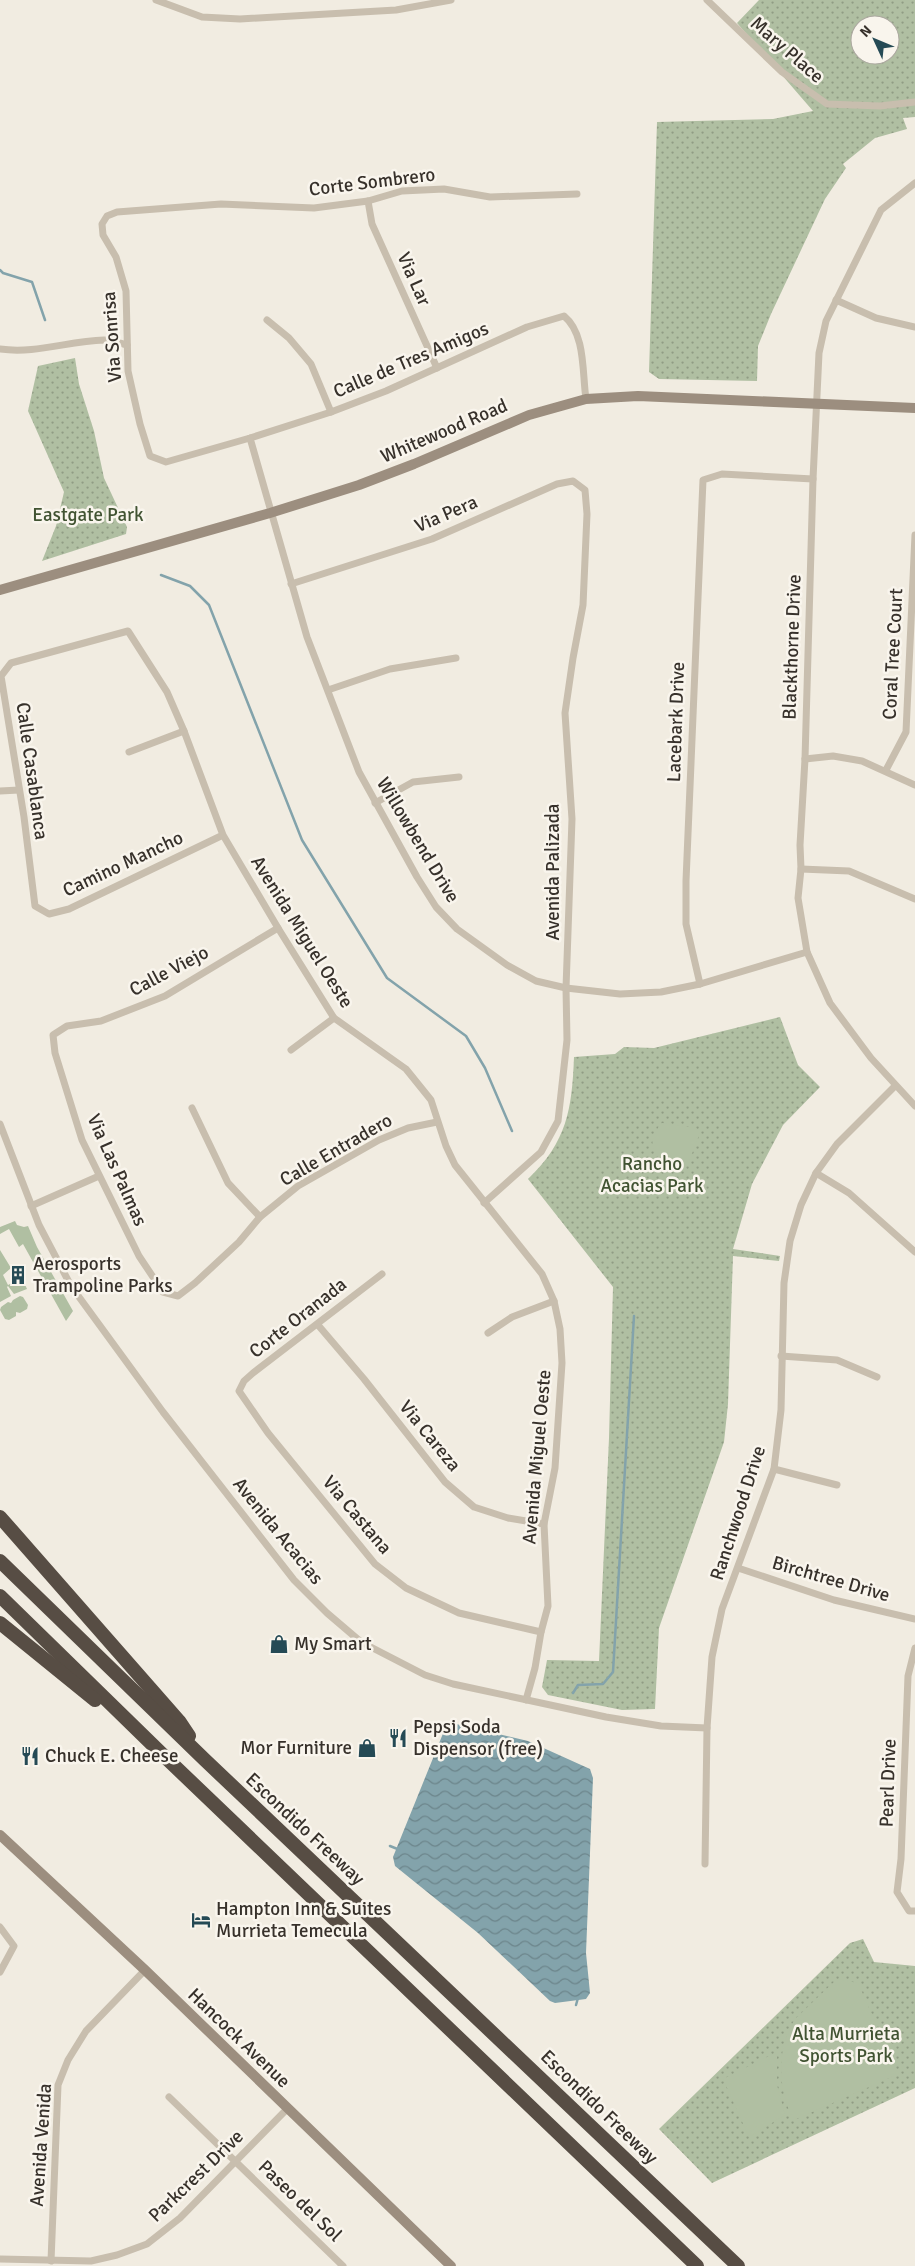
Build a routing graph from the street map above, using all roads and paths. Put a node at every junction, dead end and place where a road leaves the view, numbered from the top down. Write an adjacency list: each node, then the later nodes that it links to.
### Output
1 (156, 0): 2 (street)
2 (451, 0)
3 (707, 0): 4 (street, Mary Place)
4 (915, 102)
5 (915, 183): 9 (street, Blackthorne Drive)
6 (577, 194): 7 (street, Corte Sombrero)
7 (368, 202): 8 (street, Corte Sombrero); 14 (street, Via Lar)
8 (140, 210): 12 (street, Via Sonrisa)
9 (836, 300): 11 (street); 16 (street, Blackthorne Drive)
10 (267, 320): 18 (street)
11 (915, 327)
12 (127, 345): 13 (street); 20 (street, Via Sonrisa)
13 (0, 349)
14 (437, 368): 15 (street, Calle de Tres Amigos); 18 (street, Calle de Tres Amigos)
15 (586, 399): 16 (main road, Whitewood Road); 22 (main road, Whitewood Road)
16 (817, 404): 17 (main road, Whitewood Road); 21 (street, Blackthorne Drive)
17 (915, 408)
18 (331, 412): 19 (street, Calle de Tres Amigos)
19 (250, 438): 20 (street, Calle de Tres Amigos); 22 (street, Willowbend Drive)
20 (185, 455)
21 (813, 479): 33 (street, Blackthorne Drive); 46 (street, Lacebark Drive)
22 (270, 513): 25 (street, Willowbend Drive); 26 (main road, Whitewood Road)
23 (587, 514): 25 (street, Via Pera); 47 (street, Avenida Palizada)
24 (915, 536): 27 (street, Coral Tree Court)
25 (291, 584): 30 (street, Willowbend Drive)
26 (0, 590)
27 (914, 601): 34 (street, Coral Tree Court)
28 (128, 632): 31 (street, Avenida Miguel Oeste); 37 (street, Calle Casablanca)
29 (456, 658): 30 (street)
30 (328, 690): 39 (street, Willowbend Drive)
31 (184, 731): 32 (street); 40 (street, Avenida Miguel Oeste)
32 (129, 752)
33 (805, 759): 34 (street); 41 (street, Blackthorne Drive)
34 (886, 770): 36 (street)
35 (459, 777): 39 (street)
36 (915, 784)
37 (19, 790): 38 (street); 43 (street, Calle Casablanca)
38 (0, 791)
39 (375, 803): 47 (street, Willowbend Drive)
40 (224, 835): 43 (street, Camino Mancho); 44 (street, Avenida Miguel Oeste)
41 (801, 869): 42 (street); 45 (street, Blackthorne Drive)
42 (915, 899)
43 (35, 906)
44 (278, 928): 48 (street, Avenida Miguel Oeste); 49 (street, Calle Viejo)
45 (807, 952): 46 (street, Willowbend Drive); 51 (street, Blackthorne Drive)
46 (700, 984): 47 (street, Willowbend Drive)
47 (566, 988): 58 (street, Avenida Palizada)
48 (334, 1018): 50 (street); 54 (street, Avenida Miguel Oeste)
49 (67, 1026): 57 (street, Via Las Palmas)
50 (291, 1050)
51 (895, 1086): 52 (street, Blackthorne Drive); 56 (street, Ranchwood Drive)
52 (915, 1106)
53 (192, 1108): 60 (street)
54 (437, 1122): 58 (street, Avenida Miguel Oeste); 60 (street, Calle Entradero)
55 (0, 1124): 59 (street, Avenida Acacias)
56 (816, 1174): 61 (street); 67 (street, Ranchwood Drive)
57 (99, 1176): 59 (street); 63 (street, Via Las Palmas)
58 (484, 1203): 64 (street, Avenida Miguel Oeste)
59 (31, 1206): 81 (street, Avenida Acacias)
60 (260, 1217): 63 (street, Calle Entradero)
61 (915, 1252)
62 (382, 1274): 65 (street, Corte Oranada)
63 (195, 1283)
64 (554, 1301): 66 (street); 73 (street, Avenida Miguel Oeste)
65 (318, 1325): 69 (street, Corte Oranada); 73 (street, Via Careza)
66 (488, 1333)
67 (781, 1356): 68 (street); 70 (street, Ranchwood Drive)
68 (877, 1377)
69 (240, 1392): 79 (street, Via Castana)
70 (774, 1469): 71 (street); 75 (street, Ranchwood Drive)
71 (837, 1485)
72 (0, 1517): 84 (highway)
73 (544, 1524): 79 (street, Avenida Miguel Oeste)
74 (0, 1561): 84 (highway, Escondido Freeway)
75 (738, 1568): 77 (street, Birchtree Drive); 82 (street, Ranchwood Drive)
76 (0, 1596): 83 (highway)
77 (915, 1619)
78 (0, 1624): 83 (highway)
79 (541, 1632): 81 (street, Avenida Miguel Oeste)
80 (915, 1648): 87 (street, Pearl Drive)
81 (526, 1700): 82 (street, Avenida Acacias)
82 (707, 1728): 86 (street, Ranchwood Drive)
83 (163, 1755): 98 (highway)
84 (204, 1760): 99 (highway, Escondido Freeway)
85 (0, 1835): 89 (main road, Hancock Avenue)
86 (705, 1864)
87 (915, 1911)
88 (0, 1927): 90 (street)
89 (145, 1970): 92 (main road, Hancock Avenue); 95 (street, Avenida Venida)
90 (0, 1972)
91 (169, 2097): 93 (street, Paseo del Sol)
92 (287, 2109): 93 (street, Parkcrest Drive); 97 (main road, Hancock Avenue)
93 (236, 2162): 95 (street, Parkcrest Drive); 96 (street, Paseo del Sol)
94 (0, 2259): 95 (street, Parkcrest Drive)
95 (51, 2261)
96 (343, 2266)
97 (452, 2266)
98 (697, 2266)
99 (738, 2266)

